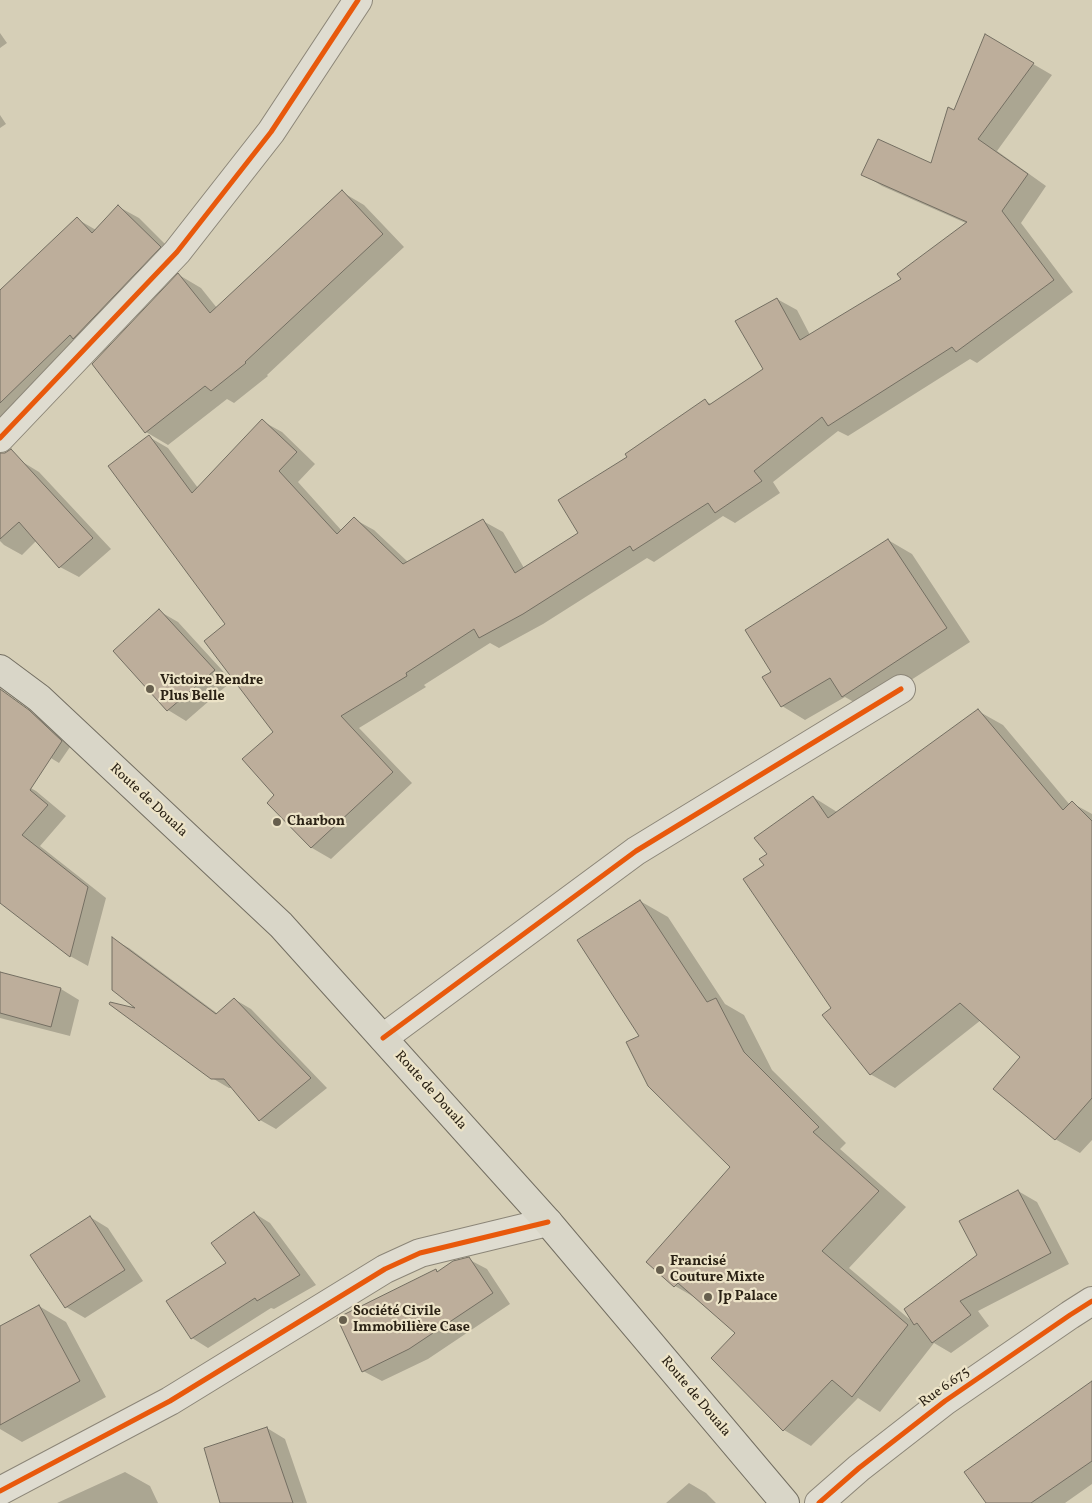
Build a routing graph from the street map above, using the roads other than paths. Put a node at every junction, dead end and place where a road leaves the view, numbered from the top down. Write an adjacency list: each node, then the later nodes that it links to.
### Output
1 (358, 0): 2 (street)
2 (0, 438)
3 (0, 669): 5 (highway, Route de Douala)
4 (901, 689): 5 (street)
5 (384, 1038): 6 (highway, Route de Douala)
6 (548, 1222): 8 (street); 9 (highway, Route de Douala)
7 (1092, 1301): 10 (street, Rue 6.675)
8 (0, 1491)
9 (785, 1503)
10 (819, 1503)

